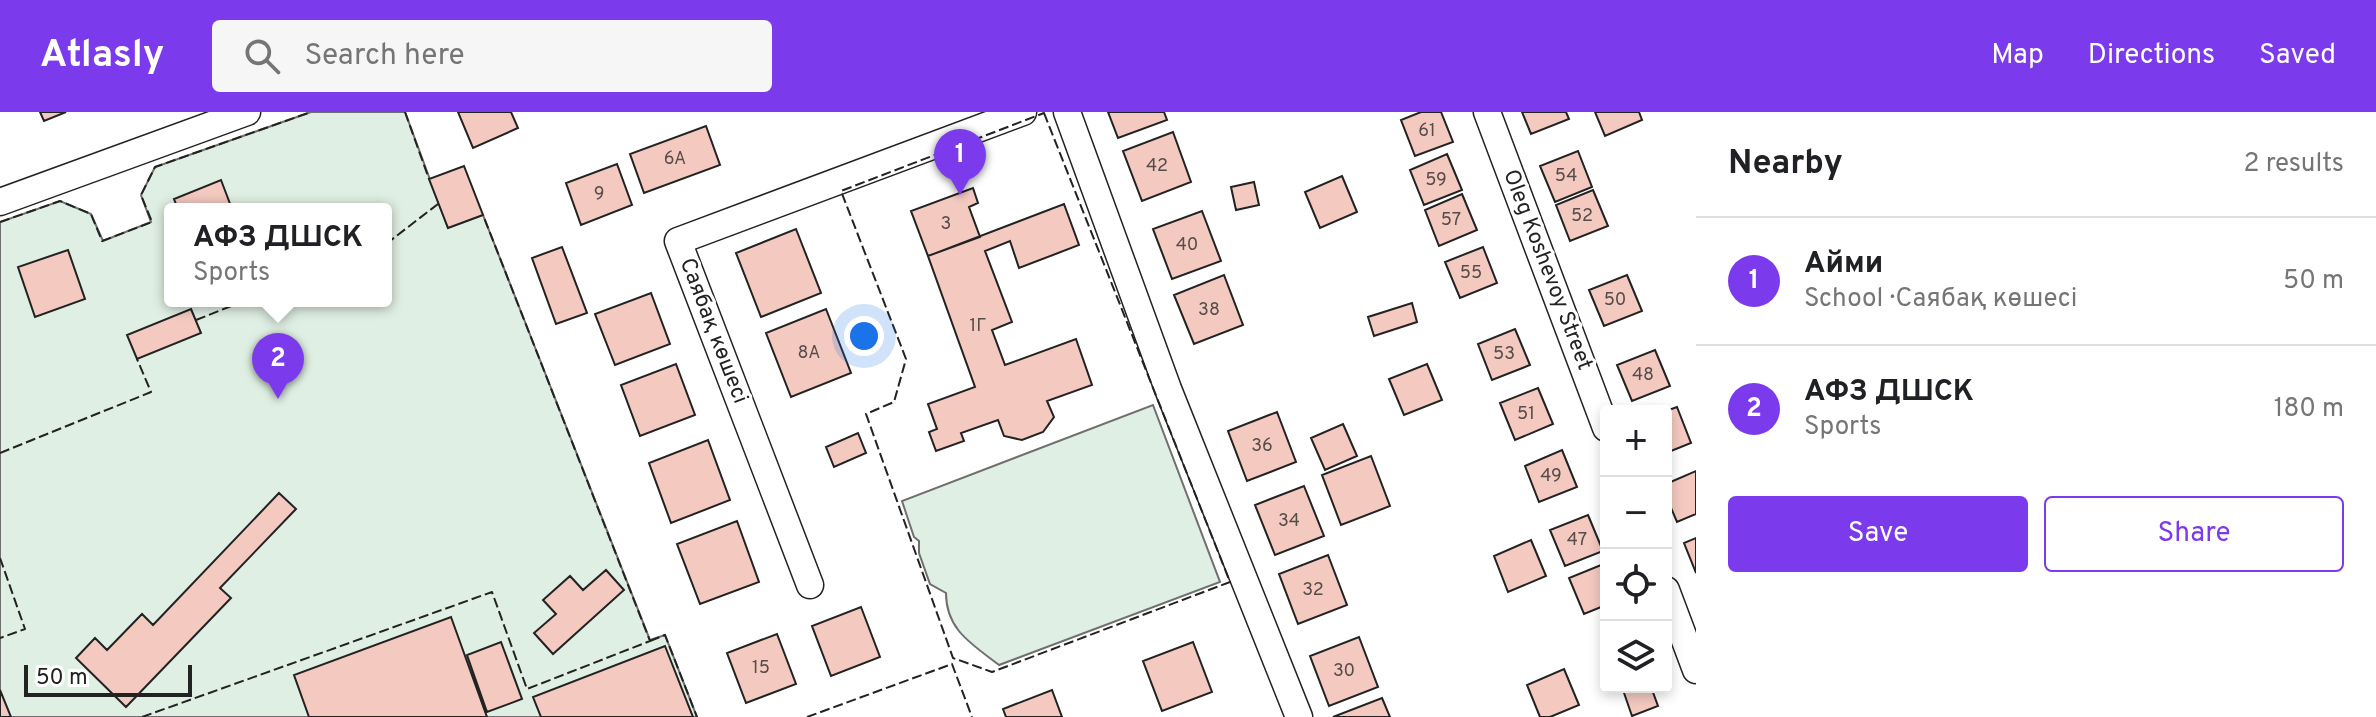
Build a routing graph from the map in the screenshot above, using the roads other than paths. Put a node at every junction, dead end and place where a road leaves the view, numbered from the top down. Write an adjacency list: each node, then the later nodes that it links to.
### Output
1 (247, 112): 5 (street)
2 (1023, 112): 7 (street, Саябақ көшесі)
3 (1067, 112): 10 (street)
4 (1487, 112): 6 (street, Oleg Koshevoy Street)
5 (0, 202)
6 (1600, 412)
7 (810, 585)
8 (1672, 606): 9 (street)
9 (1696, 670)
10 (1299, 717)

